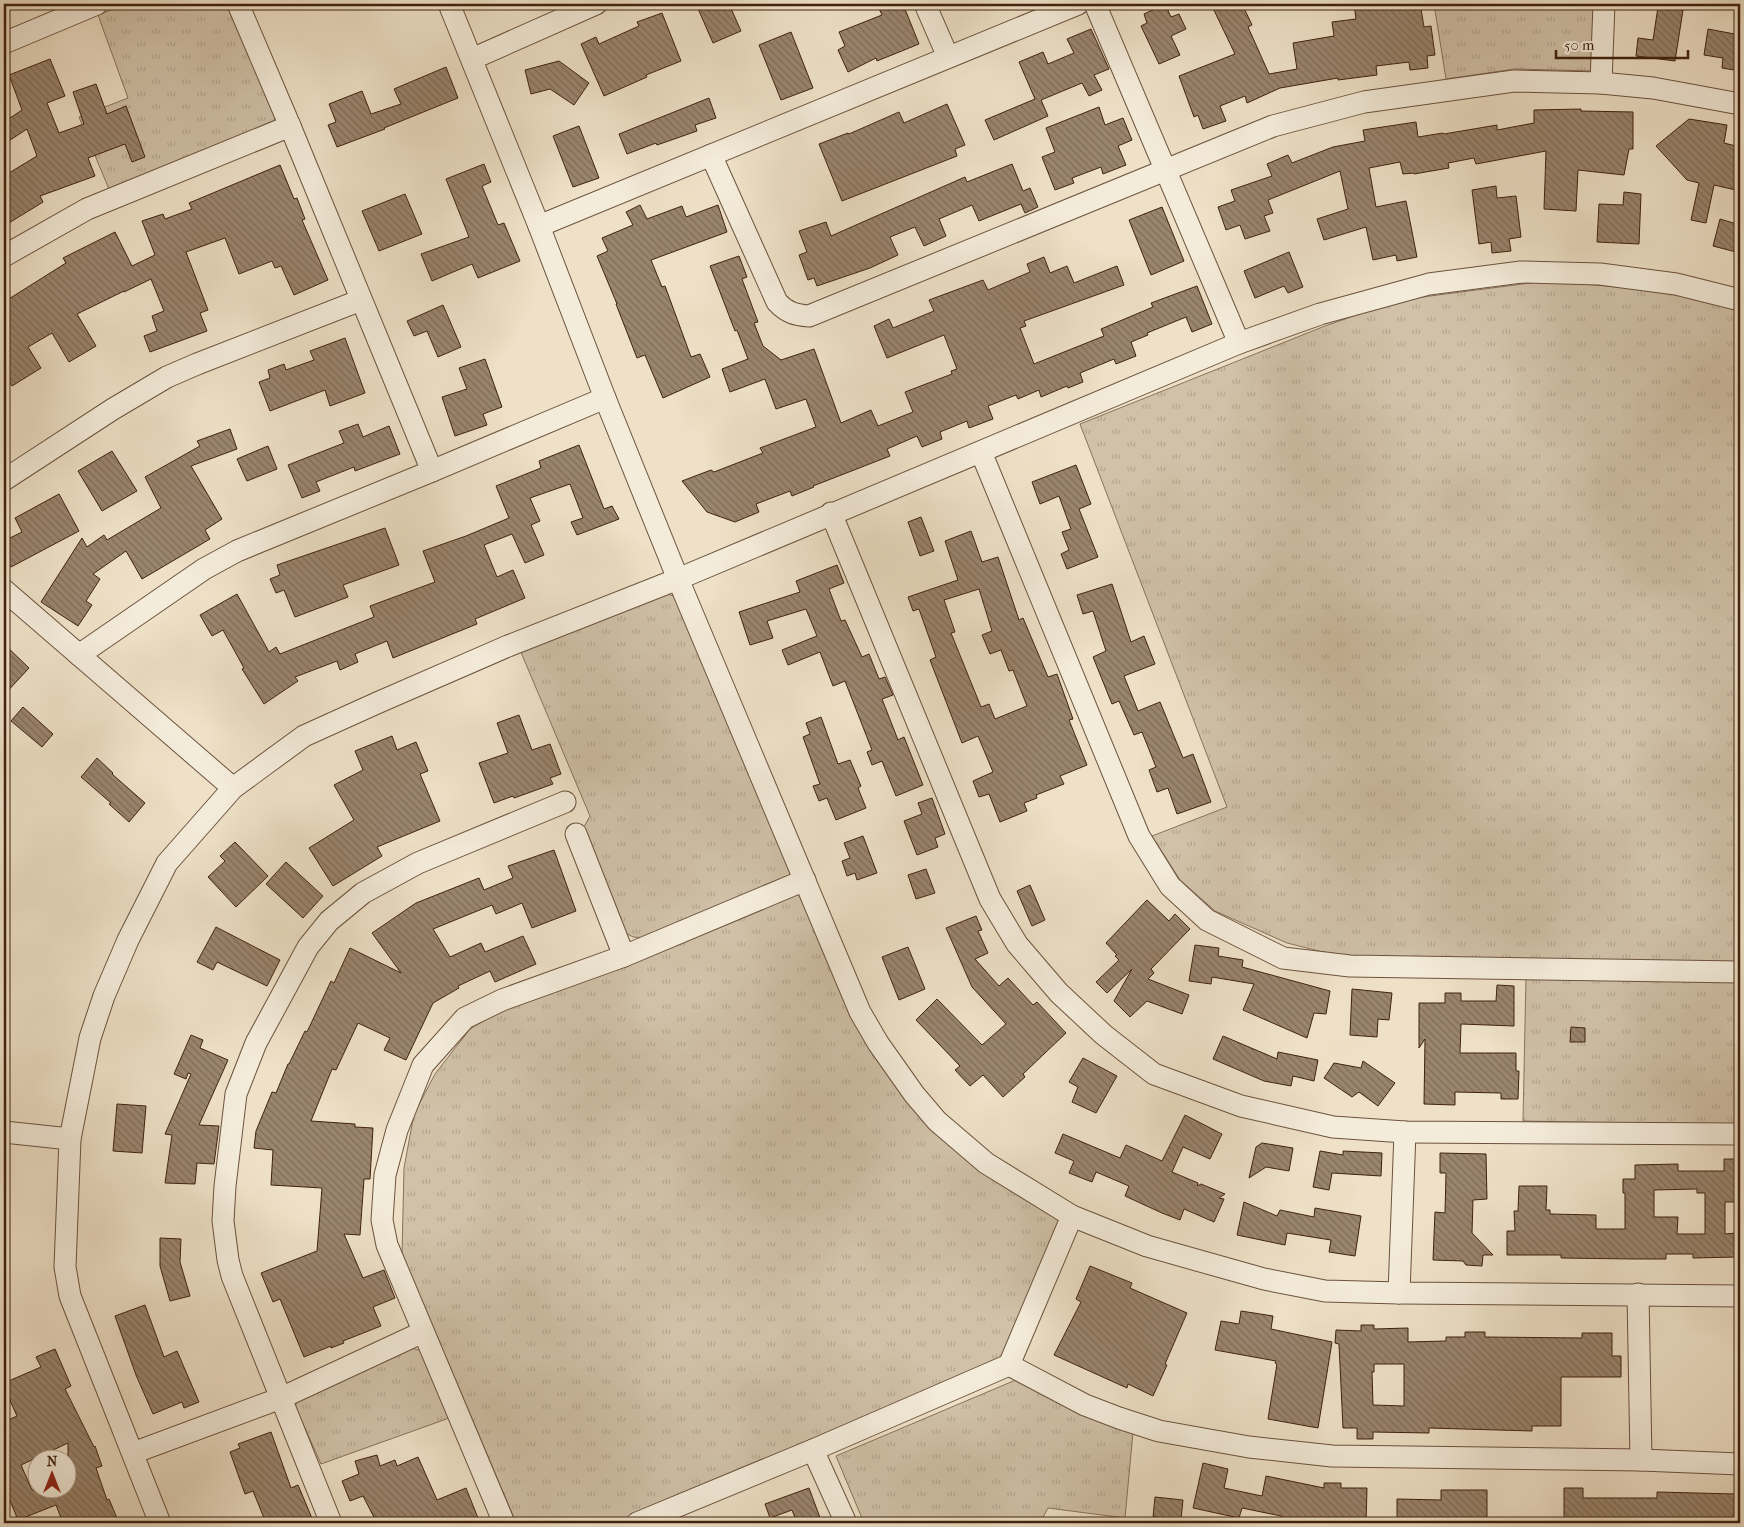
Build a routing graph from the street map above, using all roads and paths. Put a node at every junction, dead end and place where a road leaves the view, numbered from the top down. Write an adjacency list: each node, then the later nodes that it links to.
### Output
1 (97, 4): 9 (street)
2 (238, 4): 14 (street)
3 (449, 4): 11 (street)
4 (596, 4): 11 (street)
5 (925, 4): 10 (street)
6 (1078, 4): 10 (street)
7 (1095, 4): 16 (street)
8 (1604, 4): 12 (street)
9 (4, 43)
10 (948, 57): 15 (street)
11 (472, 59): 17 (street)
12 (1601, 83): 13 (street); 16 (street)
13 (1740, 104)
14 (290, 126): 18 (street); 19 (street)
15 (711, 155): 16 (street); 17 (street)
16 (1166, 169): 21 (street)
17 (539, 226): 22 (street)
18 (4, 256)
19 (361, 300): 24 (street); 25 (street)
20 (1740, 300): 21 (street)
21 (1239, 343): 23 (street)
22 (605, 398): 24 (street); 27 (street)
23 (981, 452): 26 (street); 35 (street)
24 (432, 472): 29 (street)
25 (4, 480)
26 (831, 513): 27 (street); 37 (street)
27 (678, 578): 30 (street); 33 (street)
28 (4, 590): 29 (street)
29 (79, 655): 30 (street)
30 (234, 788): 39 (street)
31 (565, 802): 46 (street)
32 (576, 834): 34 (street)
33 (805, 880): 34 (street); 40 (street)
34 (624, 956): 44 (street)
35 (1740, 972)
36 (4, 1132): 39 (street)
37 (1405, 1132): 38 (street); 41 (street)
38 (1740, 1134)
39 (70, 1139): 48 (street)
40 (1072, 1216): 41 (street); 45 (street)
41 (1399, 1293): 42 (street)
42 (1638, 1294): 43 (street); 49 (street)
43 (1740, 1296)
44 (423, 1332): 46 (street); 54 (street)
45 (1008, 1365): 47 (street); 49 (street)
46 (281, 1398): 48 (street); 53 (street)
47 (813, 1450): 51 (street); 56 (street)
48 (133, 1453): 52 (street)
49 (1641, 1460): 50 (street)
50 (1740, 1464)
51 (674, 1516): 55 (street)
52 (160, 1523)
53 (331, 1523)
54 (504, 1523)
55 (636, 1523)
56 (846, 1523)

